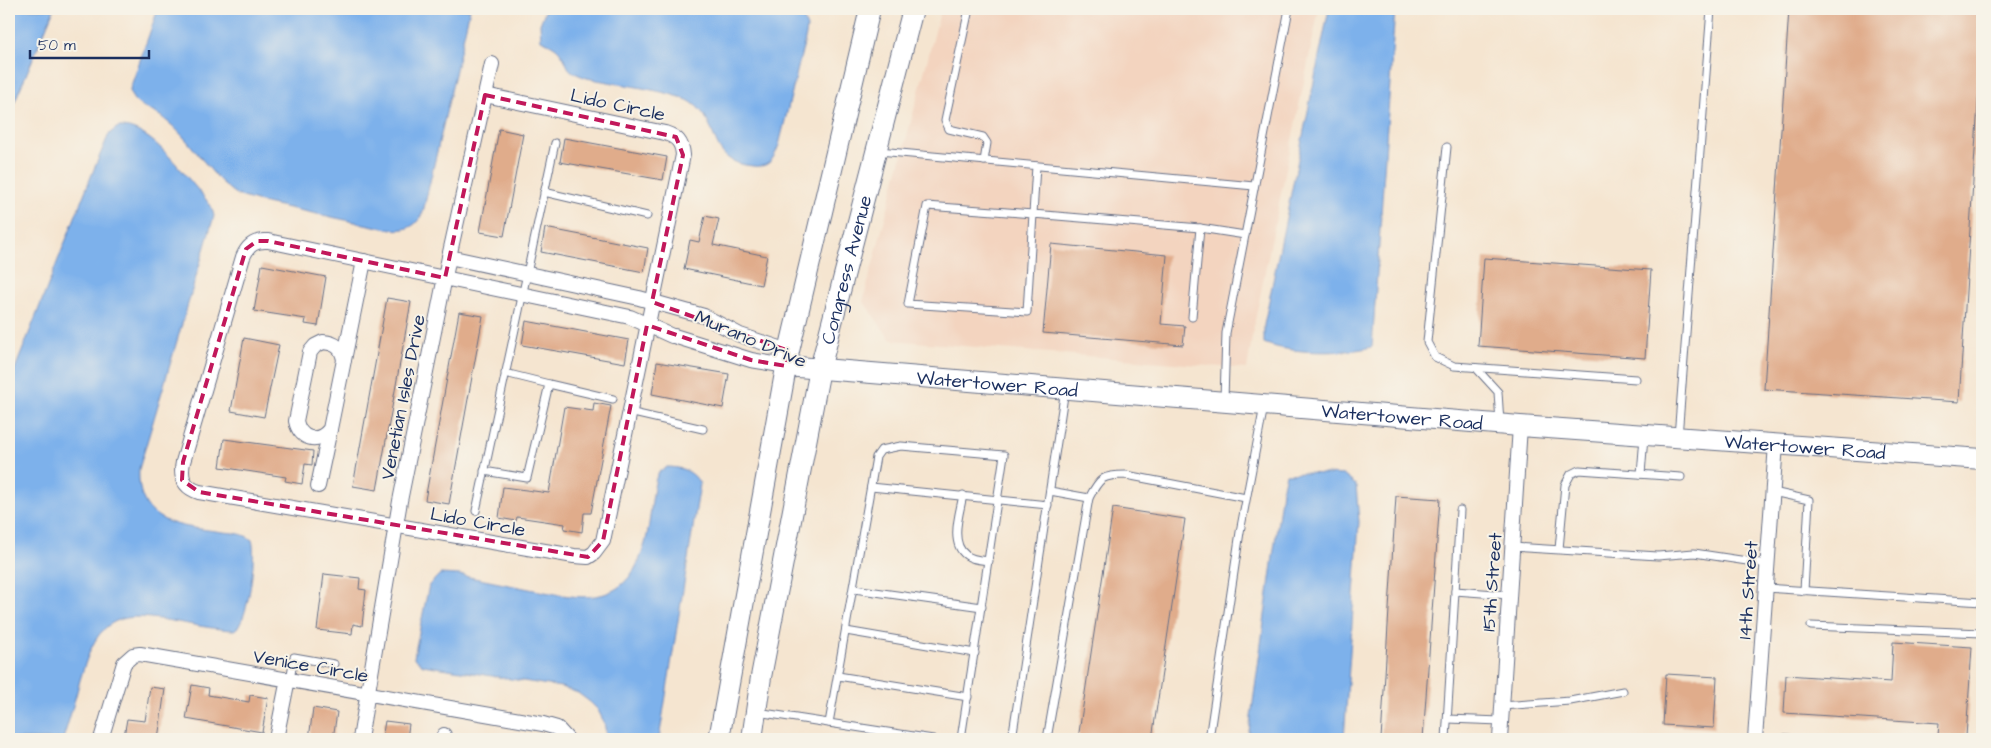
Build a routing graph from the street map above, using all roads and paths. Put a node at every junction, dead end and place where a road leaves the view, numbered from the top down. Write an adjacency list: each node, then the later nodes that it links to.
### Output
1 (870, 9): 27 (street, Congress Avenue)
2 (913, 9): 10 (street, Congress Avenue)
3 (969, 9): 11 (lane)
4 (1289, 9): 13 (lane)
5 (1711, 9): 44 (lane)
6 (492, 64): 7 (street, Venetian Isles Drive)
7 (485, 95): 19 (street, Venetian Isles Drive); 24 (street, Lido Circle)
8 (555, 143): 14 (lane)
9 (1447, 147): 29 (lane)
10 (876, 151): 11 (lane); 30 (street, Congress Avenue)
11 (984, 161): 12 (lane)
12 (1036, 166): 13 (lane); 15 (lane)
13 (1254, 186): 18 (lane)
14 (544, 192): 16 (lane); 21 (lane)
15 (1033, 214): 15 (lane); 17 (lane)
16 (647, 216)
17 (1200, 228): 18 (lane); 25 (lane)
18 (1245, 235): 36 (lane)
19 (449, 257): 21 (street, Murano Drive); 22 (street, Venetian Isles Drive)
20 (364, 261): 22 (street, Lido Circle); 28 (street); 61 (street, Lido Circle)
21 (527, 274): 23 (lane); 24 (street, Murano Drive)
22 (445, 278): 23 (street, Murano Drive); 61 (street, Venetian Isles Drive)
23 (522, 294): 26 (street, Murano Drive); 31 (lane)
24 (652, 302): 26 (street, Lido Circle); 27 (street, Murano Drive)
25 (1192, 317)
26 (647, 325): 27 (street, Murano Drive); 38 (street, Lido Circle)
27 (787, 358): 30 (street, Murano Drive); 94 (street, Congress Avenue)
28 (344, 360): 41 (street); 41 (street)
29 (1476, 368): 32 (lane); 39 (lane)
30 (820, 369): 34 (street, Watertower Road); 84 (street, Congress Avenue)
31 (505, 373): 33 (lane); 47 (lane)
32 (1636, 379)
33 (549, 384): 35 (lane); 47 (lane)
34 (1065, 389): 36 (street, Watertower Road); 52 (lane)
35 (613, 399)
36 (1224, 402): 37 (street, Watertower Road)
37 (1264, 405): 39 (street, Watertower Road); 57 (lane)
38 (630, 412): 42 (lane); 61 (street, Lido Circle)
39 (1500, 425): 40 (street, Watertower Road)
40 (1520, 426): 43 (street, Watertower Road); 62 (street, 15th Street)
41 (330, 429): 50 (street)
42 (703, 429)
43 (1644, 435): 44 (street, Watertower Road); 48 (lane)
44 (1678, 437): 45 (street, Watertower Road)
45 (1776, 444): 46 (street, Watertower Road); 53 (street, 14th Street)
46 (1982, 459)
47 (484, 471): 60 (lane)
48 (1641, 474): 49 (lane); 63 (lane)
49 (1681, 477)
50 (318, 486)
51 (871, 487): 54 (lane); 55 (lane); 67 (lane)
52 (1050, 491): 56 (lane); 58 (lane)
53 (1772, 492): 65 (street, 14th Street); 69 (lane)
54 (963, 495): 55 (lane); 64 (lane)
55 (998, 498): 58 (lane); 64 (lane)
56 (1089, 498): 57 (lane); 100 (lane)
57 (1246, 498): 101 (lane)
58 (1048, 504): 99 (lane)
59 (1460, 510): 68 (lane)
60 (476, 511)
61 (395, 526): 81 (street, Venetian Isles Drive)
62 (1512, 547): 63 (lane); 70 (street, 15th Street)
63 (1559, 549): 65 (lane)
64 (989, 561): 72 (lane)
65 (1768, 564): 66 (street, 14th Street)
66 (1766, 588): 69 (lane); 104 (street, 14th Street)
67 (854, 589): 72 (lane); 74 (lane)
68 (1455, 591): 70 (lane); 85 (lane)
69 (1804, 591): 71 (lane)
70 (1509, 595): 83 (street, 15th Street)
71 (1982, 602)
72 (982, 607): 76 (lane)
73 (1811, 626): 75 (lane)
74 (846, 632): 76 (lane); 78 (lane)
75 (1982, 633)
76 (975, 653): 82 (lane)
77 (334, 664): 79 (lane)
78 (838, 676): 82 (lane); 87 (lane)
79 (289, 680): 81 (street, Venice Circle); 90 (street, Venice Circle); 91 (street)
80 (1623, 691): 83 (lane)
81 (367, 694): 92 (street, Venetian Isles Drive); 93 (street, Venice Circle)
82 (968, 697): 98 (lane)
83 (1502, 706): 86 (street, 15th Street)
84 (756, 712): 87 (lane); 95 (street, Congress Avenue)
85 (1448, 719): 86 (lane); 102 (lane)
86 (1501, 722): 103 (street, 15th Street)
87 (829, 723): 88 (lane)
88 (877, 730): 96 (lane); 97 (lane)
89 (1786, 738): 105 (lane)
90 (102, 739)
91 (276, 739)
92 (360, 739)
93 (566, 739)
94 (719, 739)
95 (752, 739)
96 (875, 739)
97 (933, 739)
98 (961, 739)
99 (1012, 739)
100 (1047, 739)
101 (1208, 739)
102 (1446, 739)
103 (1500, 739)
104 (1755, 739)
105 (1798, 739)

